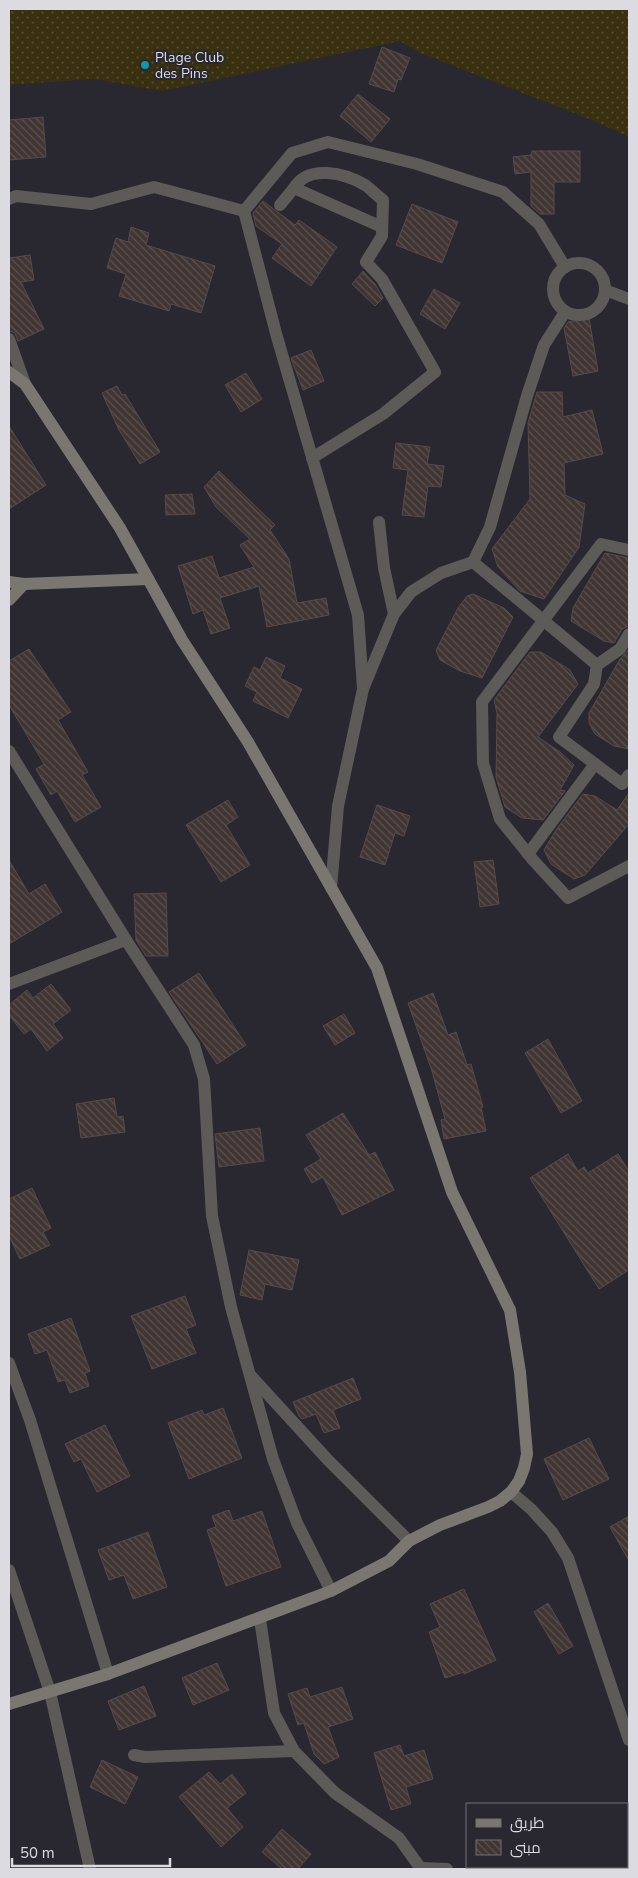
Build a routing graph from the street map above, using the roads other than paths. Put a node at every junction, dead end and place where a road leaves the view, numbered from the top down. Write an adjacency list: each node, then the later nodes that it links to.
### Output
1 (294, 188): 3 (street); 5 (street); 5 (street)
2 (9, 199): 4 (street)
3 (280, 205)
4 (244, 211): 6 (street); 13 (street)
5 (382, 227): 13 (street)
6 (565, 267): 7 (street); 9 (street)
7 (605, 290): 8 (street); 9 (street)
8 (629, 299)
9 (566, 312): 16 (street)
10 (9, 340): 12 (street)
11 (9, 372): 12 (main road)
12 (25, 384): 17 (main road)
13 (312, 458): 25 (street)
14 (380, 522): 21 (street)
15 (629, 550): 22 (street)
16 (473, 562): 21 (street); 22 (street)
17 (148, 579): 19 (main road); 31 (main road)
18 (9, 582): 19 (main road)
19 (24, 584): 20 (main road)
20 (9, 600)
21 (394, 614): 25 (street)
22 (544, 622): 24 (street); 29 (street)
23 (629, 634): 24 (street)
24 (596, 665): 27 (street)
25 (363, 689): 31 (street)
26 (9, 751): 32 (street)
27 (595, 764): 28 (street); 29 (street)
28 (629, 775)
29 (528, 854): 30 (street)
30 (629, 866)
31 (331, 888): 36 (main road)
32 (126, 940): 33 (street); 35 (street)
33 (9, 984)
34 (9, 1363): 41 (street)
35 (250, 1375): 37 (street); 39 (street)
36 (511, 1492): 37 (main road); 44 (street)
37 (409, 1541): 39 (main road)
38 (9, 1570): 42 (street)
39 (331, 1591): 40 (main road)
40 (260, 1619): 41 (main road); 45 (street)
41 (108, 1674): 42 (main road)
42 (50, 1692): 43 (main road); 47 (street)
43 (9, 1704)
44 (629, 1740)
45 (294, 1751): 46 (street); 48 (street)
46 (134, 1754)
47 (90, 1869)
48 (420, 1869): 49 (street)
49 (447, 1869)

